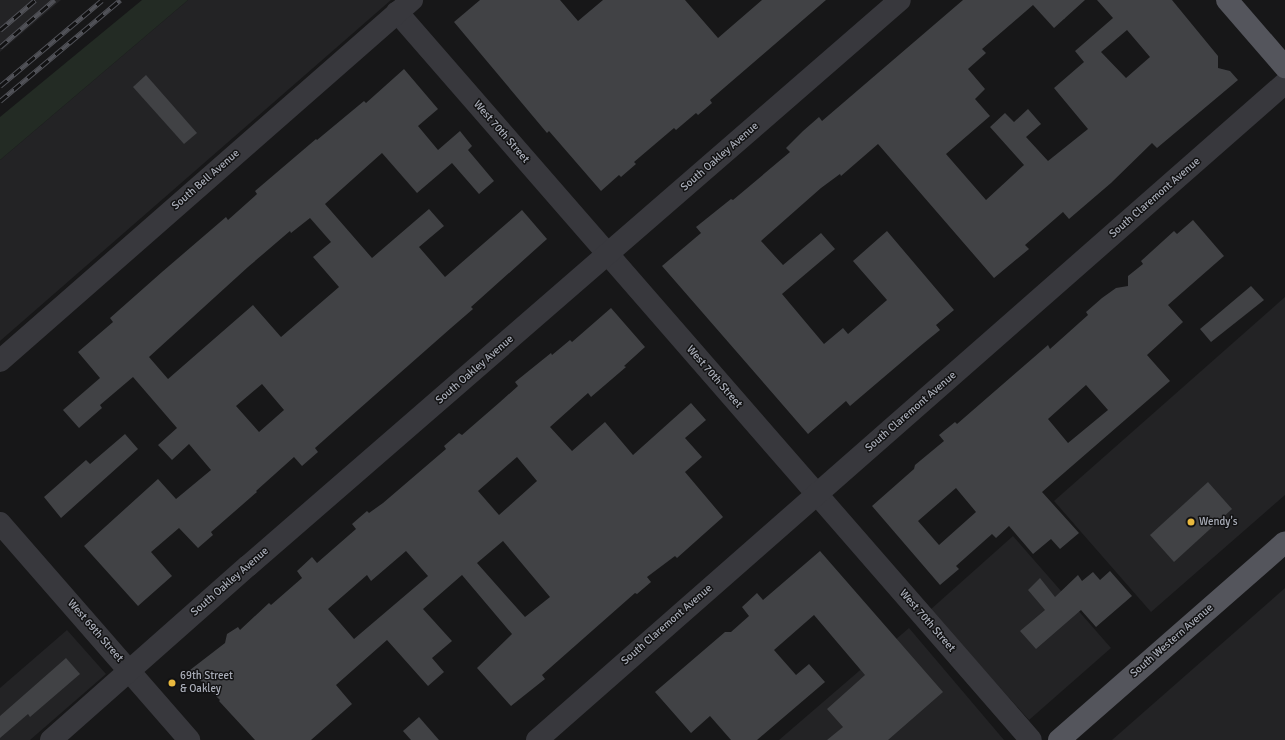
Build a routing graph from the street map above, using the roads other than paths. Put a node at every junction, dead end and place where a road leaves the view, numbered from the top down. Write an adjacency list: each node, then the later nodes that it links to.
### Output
1 (900, 0): 6 (street, South Oakley Avenue)
2 (1227, 0): 4 (main road)
3 (405, 6): 6 (street, West 70th Street); 7 (street, South Bell Avenue)
4 (1285, 67)
5 (1285, 83): 8 (street, South Claremont Avenue)
6 (607, 256): 8 (street, West 70th Street); 11 (street, South Oakley Avenue)
7 (0, 361)
8 (816, 494): 14 (street, South Claremont Avenue); 15 (street, West 70th Street)
9 (0, 523): 11 (street, West 69th Street)
10 (1285, 542): 16 (main road, South Western Avenue)
11 (129, 671): 12 (street, South Oakley Avenue); 13 (street, West 69th Street)
12 (51, 740)
13 (189, 740)
14 (537, 740)
15 (1031, 740)
16 (1059, 740)

